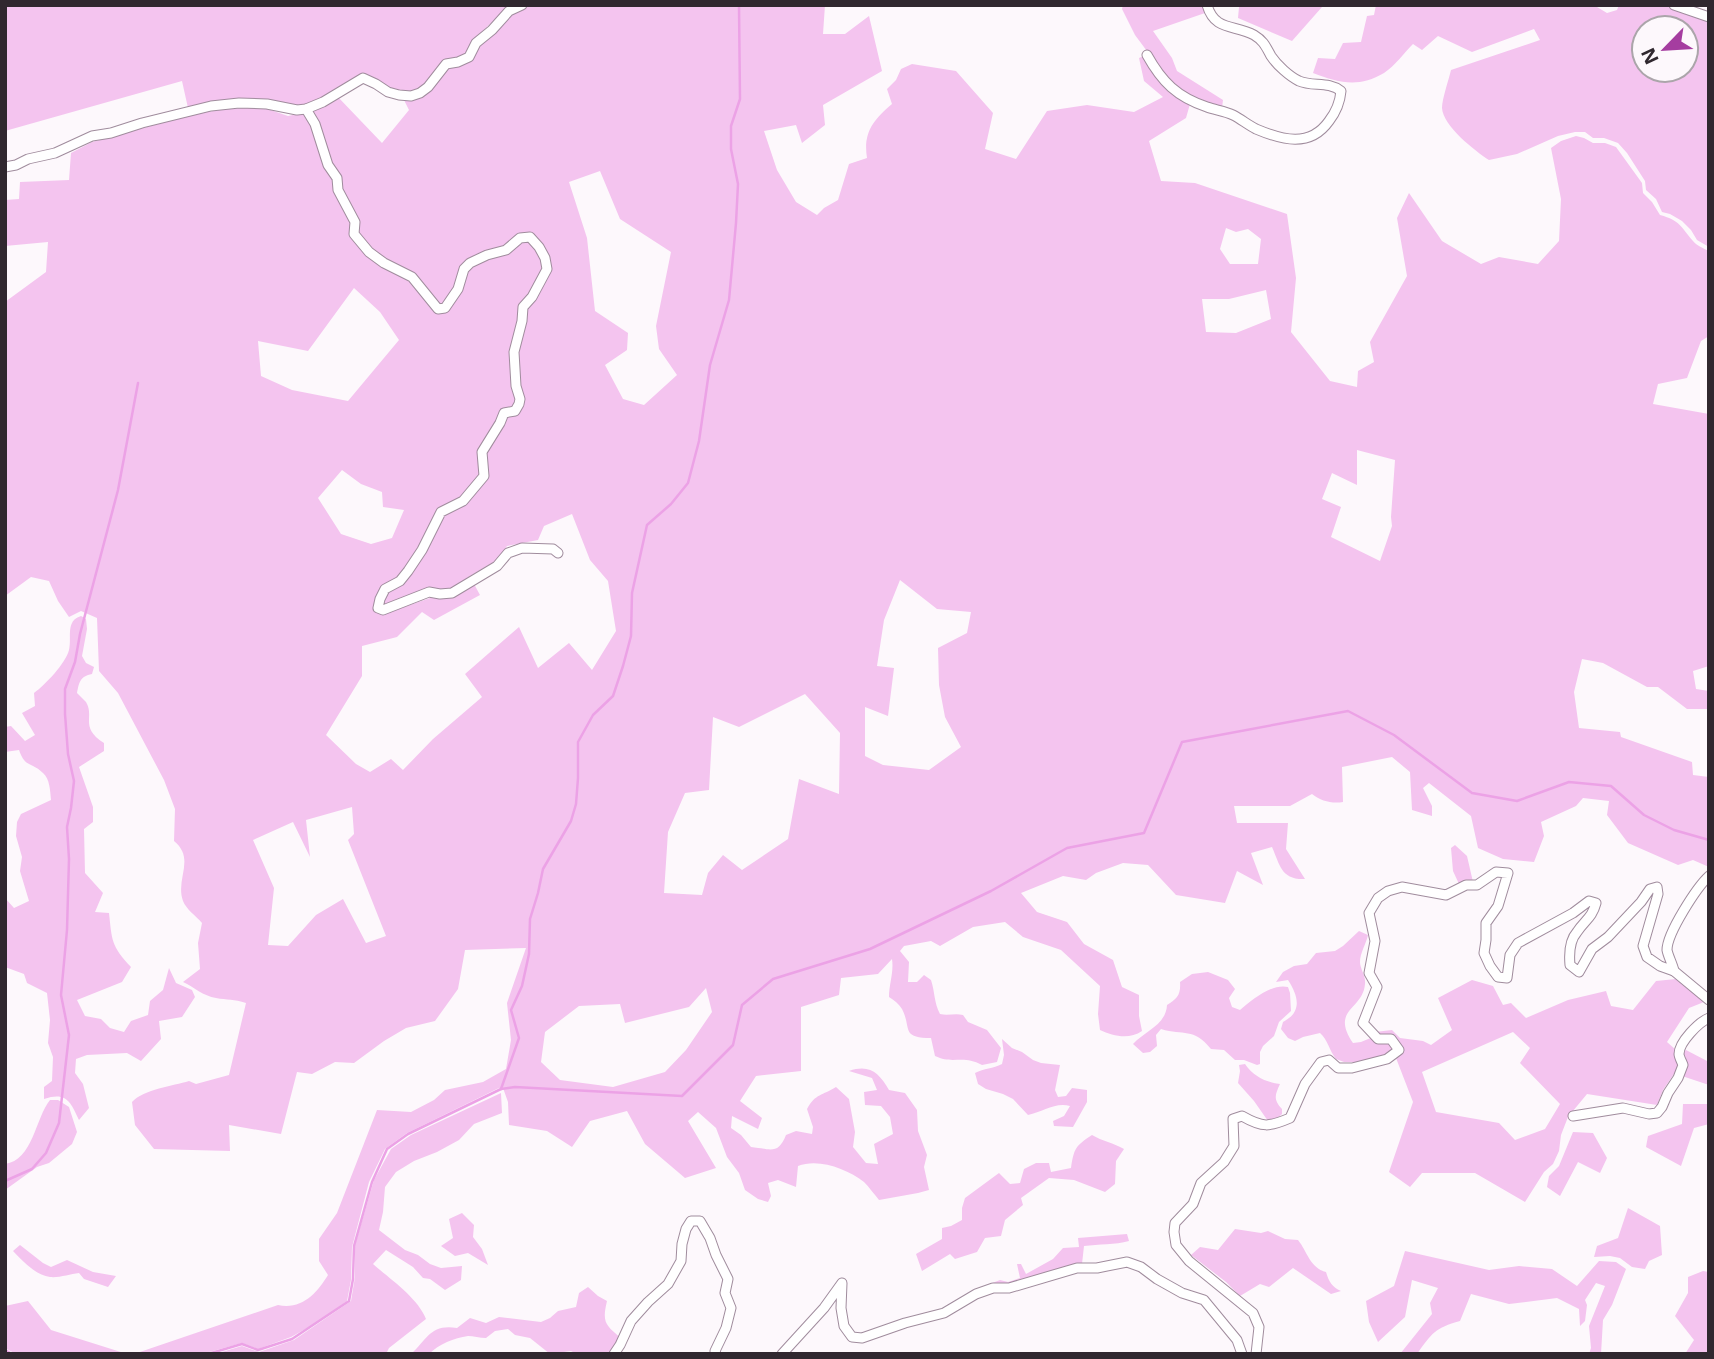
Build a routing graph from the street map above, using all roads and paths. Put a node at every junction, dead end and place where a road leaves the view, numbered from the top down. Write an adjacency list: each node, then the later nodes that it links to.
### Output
1 (523, 5): 6 (street)
2 (1207, 5): 5 (street)
3 (1674, 5): 4 (street)
4 (1709, 17)
5 (1147, 55)
6 (306, 109): 7 (street); 8 (street)
7 (5, 167)
8 (558, 553)
9 (1709, 876): 10 (street)
10 (1674, 971): 11 (street); 18 (street)
11 (1709, 1000)
12 (1709, 1018): 13 (street)
13 (1573, 1116)
14 (614, 1354): 15 (street)
15 (716, 1354)
16 (782, 1354): 17 (street)
17 (1242, 1354)
18 (1256, 1354)

